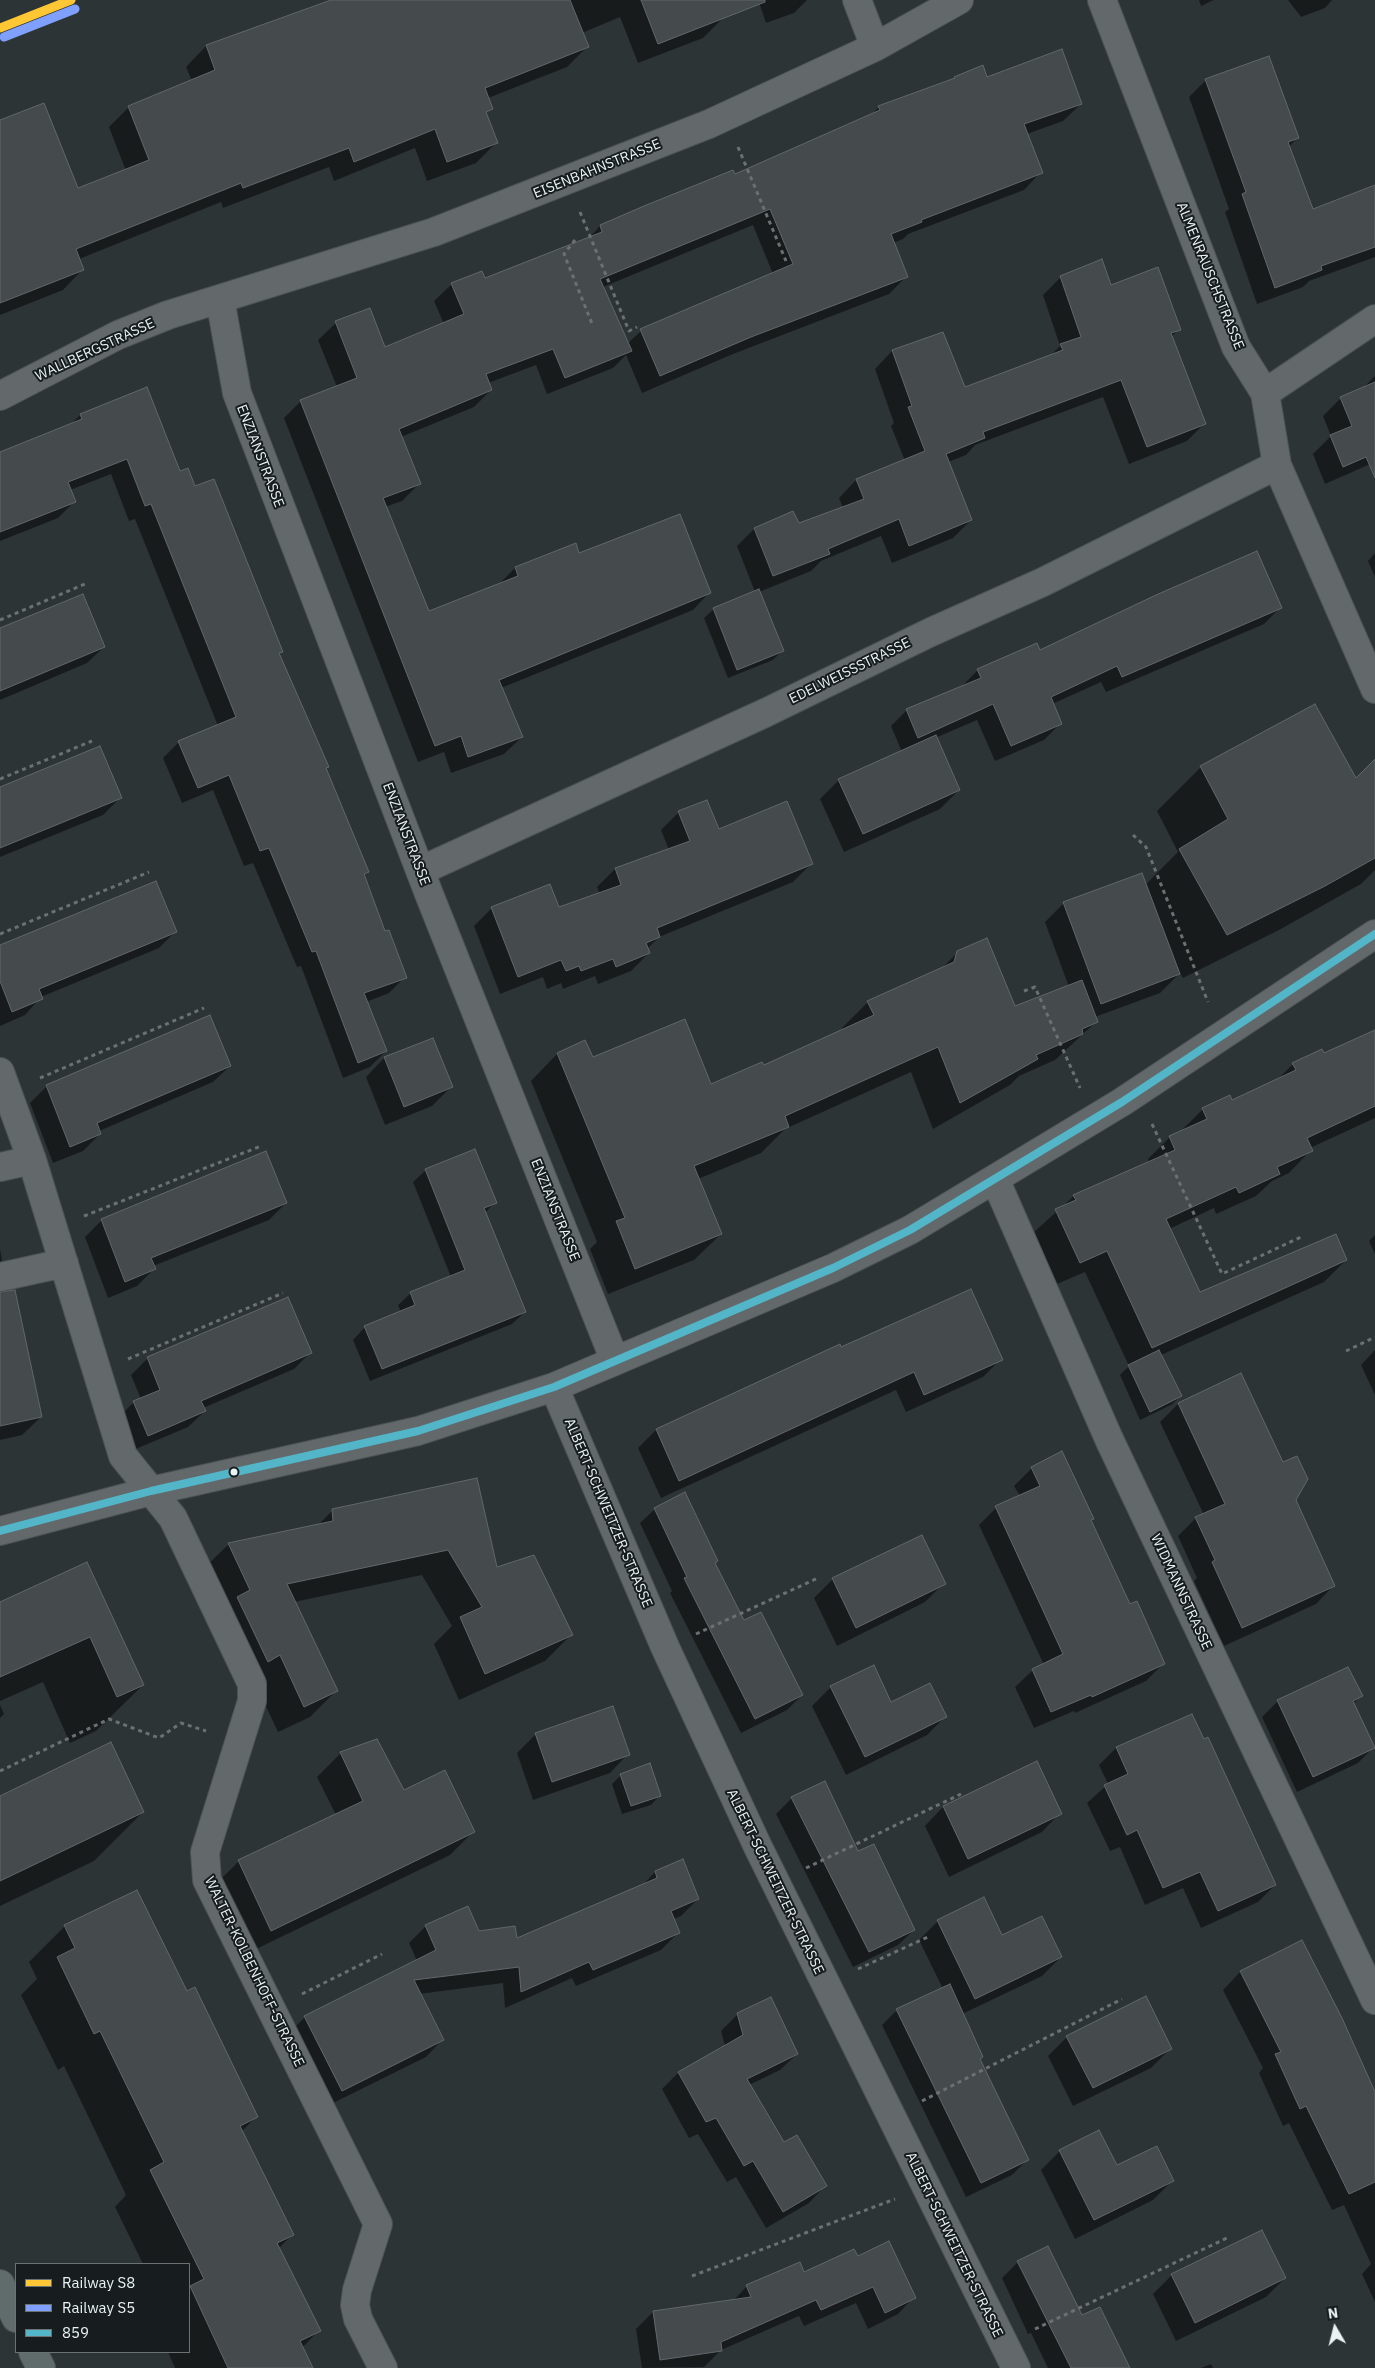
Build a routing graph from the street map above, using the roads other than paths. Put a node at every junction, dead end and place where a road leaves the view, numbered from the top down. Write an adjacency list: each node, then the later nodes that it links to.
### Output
1 (857, 0): 4 (street)
2 (959, 0): 4 (street, EISENBAHNSTRASSE)
3 (1102, 0): 7 (street, ALMENRAUSCHSTRASSE)
4 (875, 47): 5 (street, EISENBAHNSTRASSE)
5 (220, 299): 8 (street, WALLBERGSTRASSE); 11 (street, ENZIANSTRASSE)
6 (1375, 319): 7 (street)
7 (1266, 393): 9 (street, ALMENRAUSCHSTRASSE)
8 (0, 396)
9 (1277, 465): 10 (street, ALMENRAUSCHSTRASSE); 11 (street, EDELWEISSSTRASSE)
10 (1375, 689)
11 (420, 871): 19 (street, ENZIANSTRASSE)
12 (1375, 934): 16 (street)
13 (4, 1082): 14 (street)
14 (32, 1160): 15 (street); 17 (street)
15 (0, 1167)
16 (995, 1179): 19 (street); 23 (street, WIDMANNSTRASSE)
17 (64, 1263): 18 (street); 21 (street)
18 (0, 1276)
19 (615, 1361): 20 (street)
20 (554, 1386): 21 (street); 29 (street, ALBERT-SCHWEITZER-STRASSE)
21 (151, 1491): 22 (street); 28 (street, WALTER-KOLBENHOFF-STRASSE)
22 (0, 1531)
23 (1375, 2000)
24 (0, 2284): 25 (main road)
25 (15, 2316)
26 (34, 2353): 27 (main road)
27 (41, 2368)
28 (383, 2368)
29 (1016, 2368)

